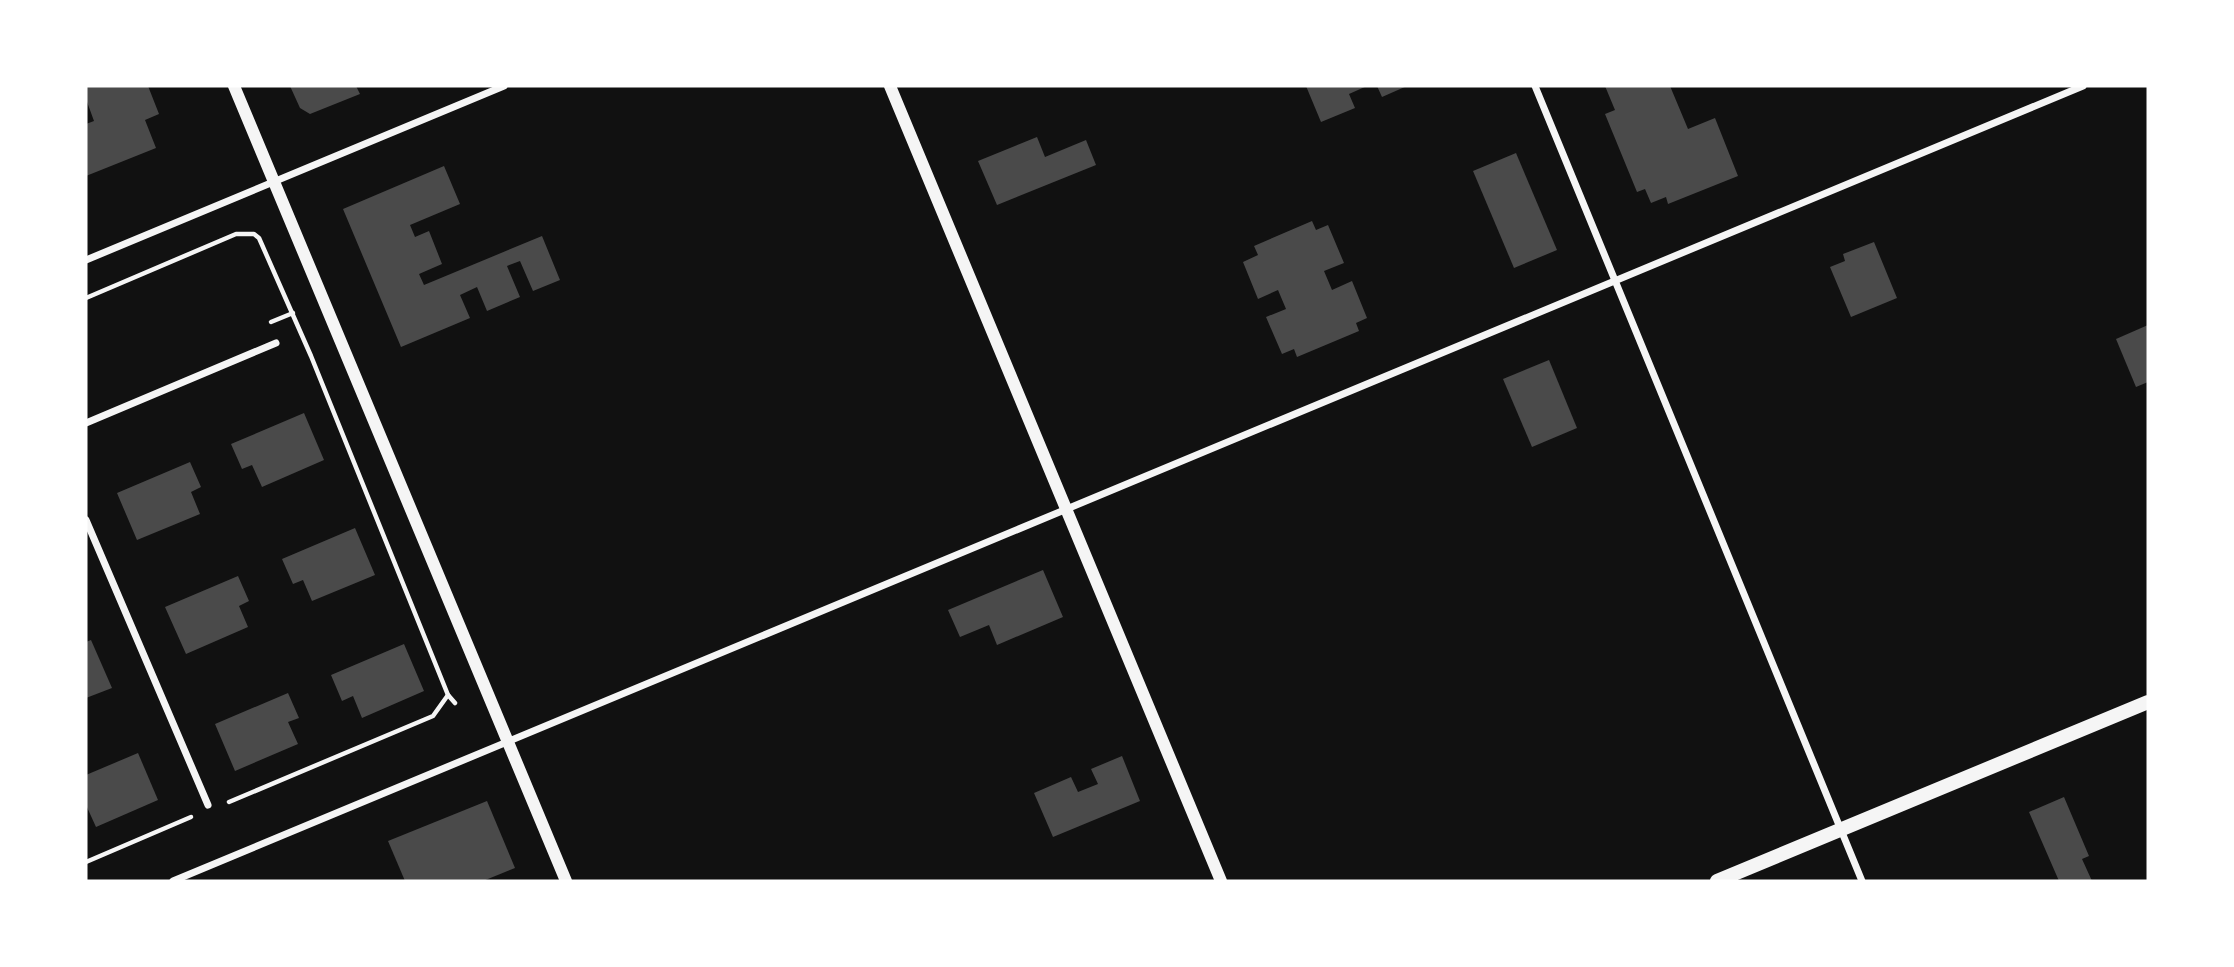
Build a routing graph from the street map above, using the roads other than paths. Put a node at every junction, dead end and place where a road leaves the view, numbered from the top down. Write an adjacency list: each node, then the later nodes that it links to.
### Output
1 (234, 86): 6 (street)
2 (504, 86): 6 (street)
3 (890, 86): 11 (street)
4 (1535, 86): 8 (street)
5 (2083, 86): 8 (street)
6 (274, 181): 7 (street); 14 (street)
7 (86, 260)
8 (1615, 279): 11 (street); 16 (street)
9 (276, 342): 10 (street)
10 (86, 423)
11 (1065, 507): 14 (street); 19 (street)
12 (86, 520): 15 (street)
13 (2148, 702): 16 (main road)
14 (507, 741): 17 (street); 18 (street)
15 (208, 806)
16 (1841, 829): 20 (main road); 21 (street)
17 (173, 881)
18 (566, 881)
19 (1221, 881)
20 (1717, 881)
21 (1863, 881)

